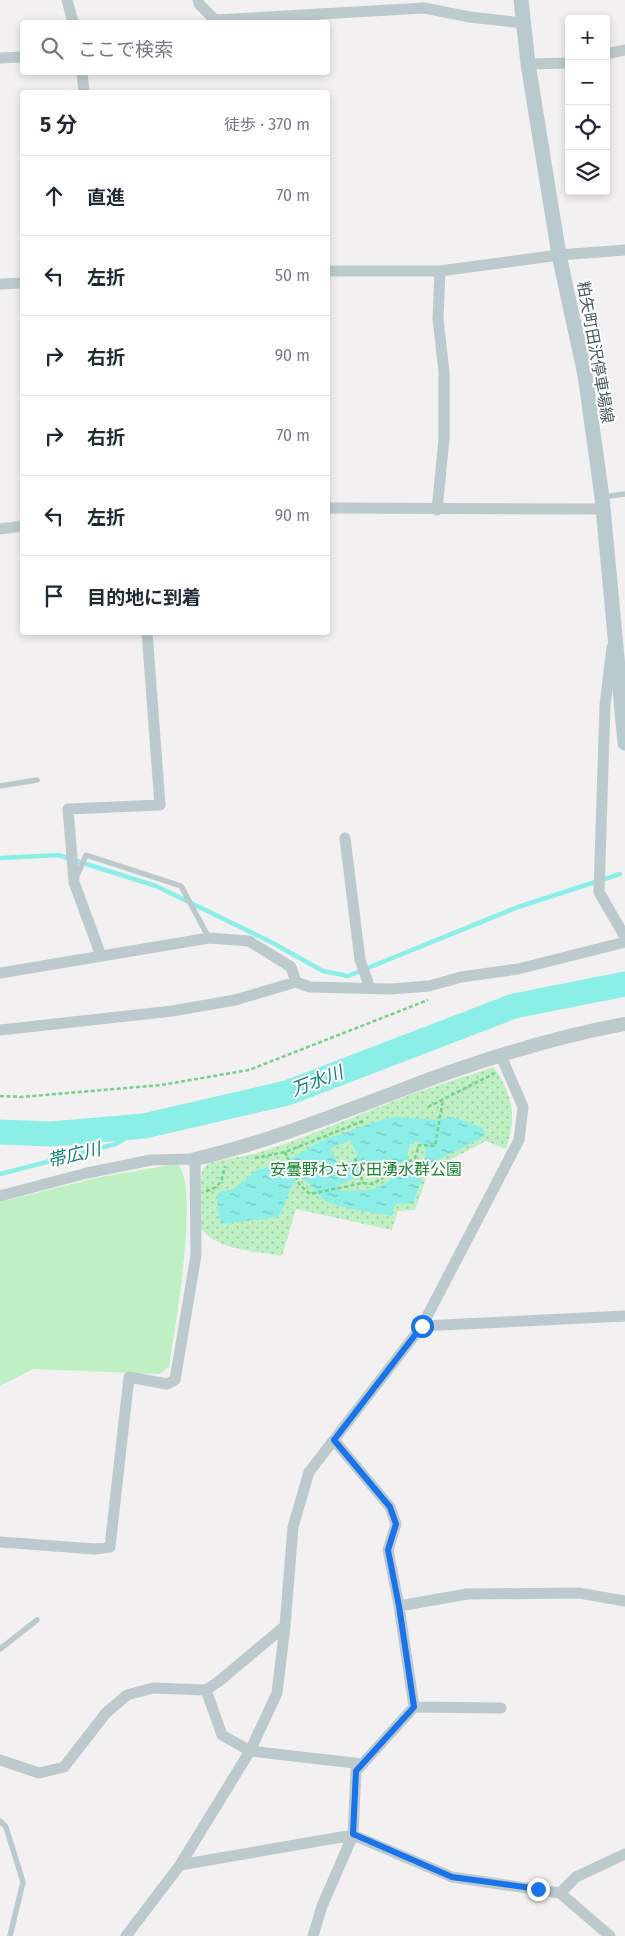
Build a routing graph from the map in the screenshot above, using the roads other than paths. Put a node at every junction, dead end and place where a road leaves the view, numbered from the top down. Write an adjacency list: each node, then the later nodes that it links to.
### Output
1 (67, 0): 4 (street)
2 (198, 0): 5 (street)
3 (521, 0): 7 (main road, 粕矢町田沢停車場線)
4 (72, 20)
5 (212, 20)
6 (229, 20): 7 (street)
7 (523, 23): 13 (main road, 粕矢町田沢停車場線)
8 (625, 50): 9 (street)
9 (610, 53)
10 (20, 57): 11 (street)
11 (0, 58)
12 (565, 63): 13 (street)
13 (528, 64): 17 (main road, 粕矢町田沢停車場線)
14 (82, 75): 15 (street)
15 (84, 90)
16 (625, 250): 17 (street)
17 (559, 255): 19 (street); 23 (main road, 粕矢町田沢停車場線)
18 (330, 271): 19 (street)
19 (440, 271): 25 (street)
20 (20, 283): 21 (street)
21 (0, 284)
22 (625, 494): 23 (lane)
23 (602, 503): 25 (street); 28 (main road, 粕矢町田沢停車場線)
24 (330, 508): 25 (street)
25 (438, 510)
26 (20, 526): 27 (street)
27 (0, 529)
28 (614, 633): 30 (main road, 粕矢町田沢停車場線); 35 (street)
29 (147, 635): 34 (street)
30 (625, 743)
31 (37, 780): 32 (lane)
32 (0, 786)
33 (345, 838): 41 (street)
34 (75, 871): 36 (lane); 38 (street)
35 (625, 937)
36 (209, 938): 38 (street); 40 (street)
37 (625, 942): 41 (street)
38 (101, 956): 39 (street)
39 (0, 973)
40 (296, 982): 41 (street); 43 (street)
41 (368, 985)
42 (625, 1024): 44 (street)
43 (0, 1030)
44 (501, 1056): 45 (street); 48 (street)
45 (195, 1159): 46 (street); 50 (street)
46 (0, 1196)
47 (625, 1316): 48 (street)
48 (422, 1326): 49 (street)
49 (334, 1440): 52 (street); 54 (street)
50 (0, 1542)
51 (625, 1601): 52 (street)
52 (399, 1606): 57 (street)
53 (37, 1620): 55 (lane)
54 (285, 1626): 56 (street); 59 (street)
55 (0, 1649)
56 (206, 1690): 59 (street); 60 (street)
57 (414, 1707): 58 (street); 61 (street)
58 (501, 1708)
59 (250, 1751): 61 (street); 65 (street)
60 (0, 1760)
61 (363, 1764): 63 (street)
62 (0, 1821): 67 (lane)
63 (353, 1834): 65 (street); 66 (street); 69 (street)
64 (625, 1854): 66 (street)
65 (180, 1865): 68 (street)
66 (560, 1892): 70 (street)
67 (10, 1936)
68 (126, 1936)
69 (313, 1936)
70 (610, 1936)

